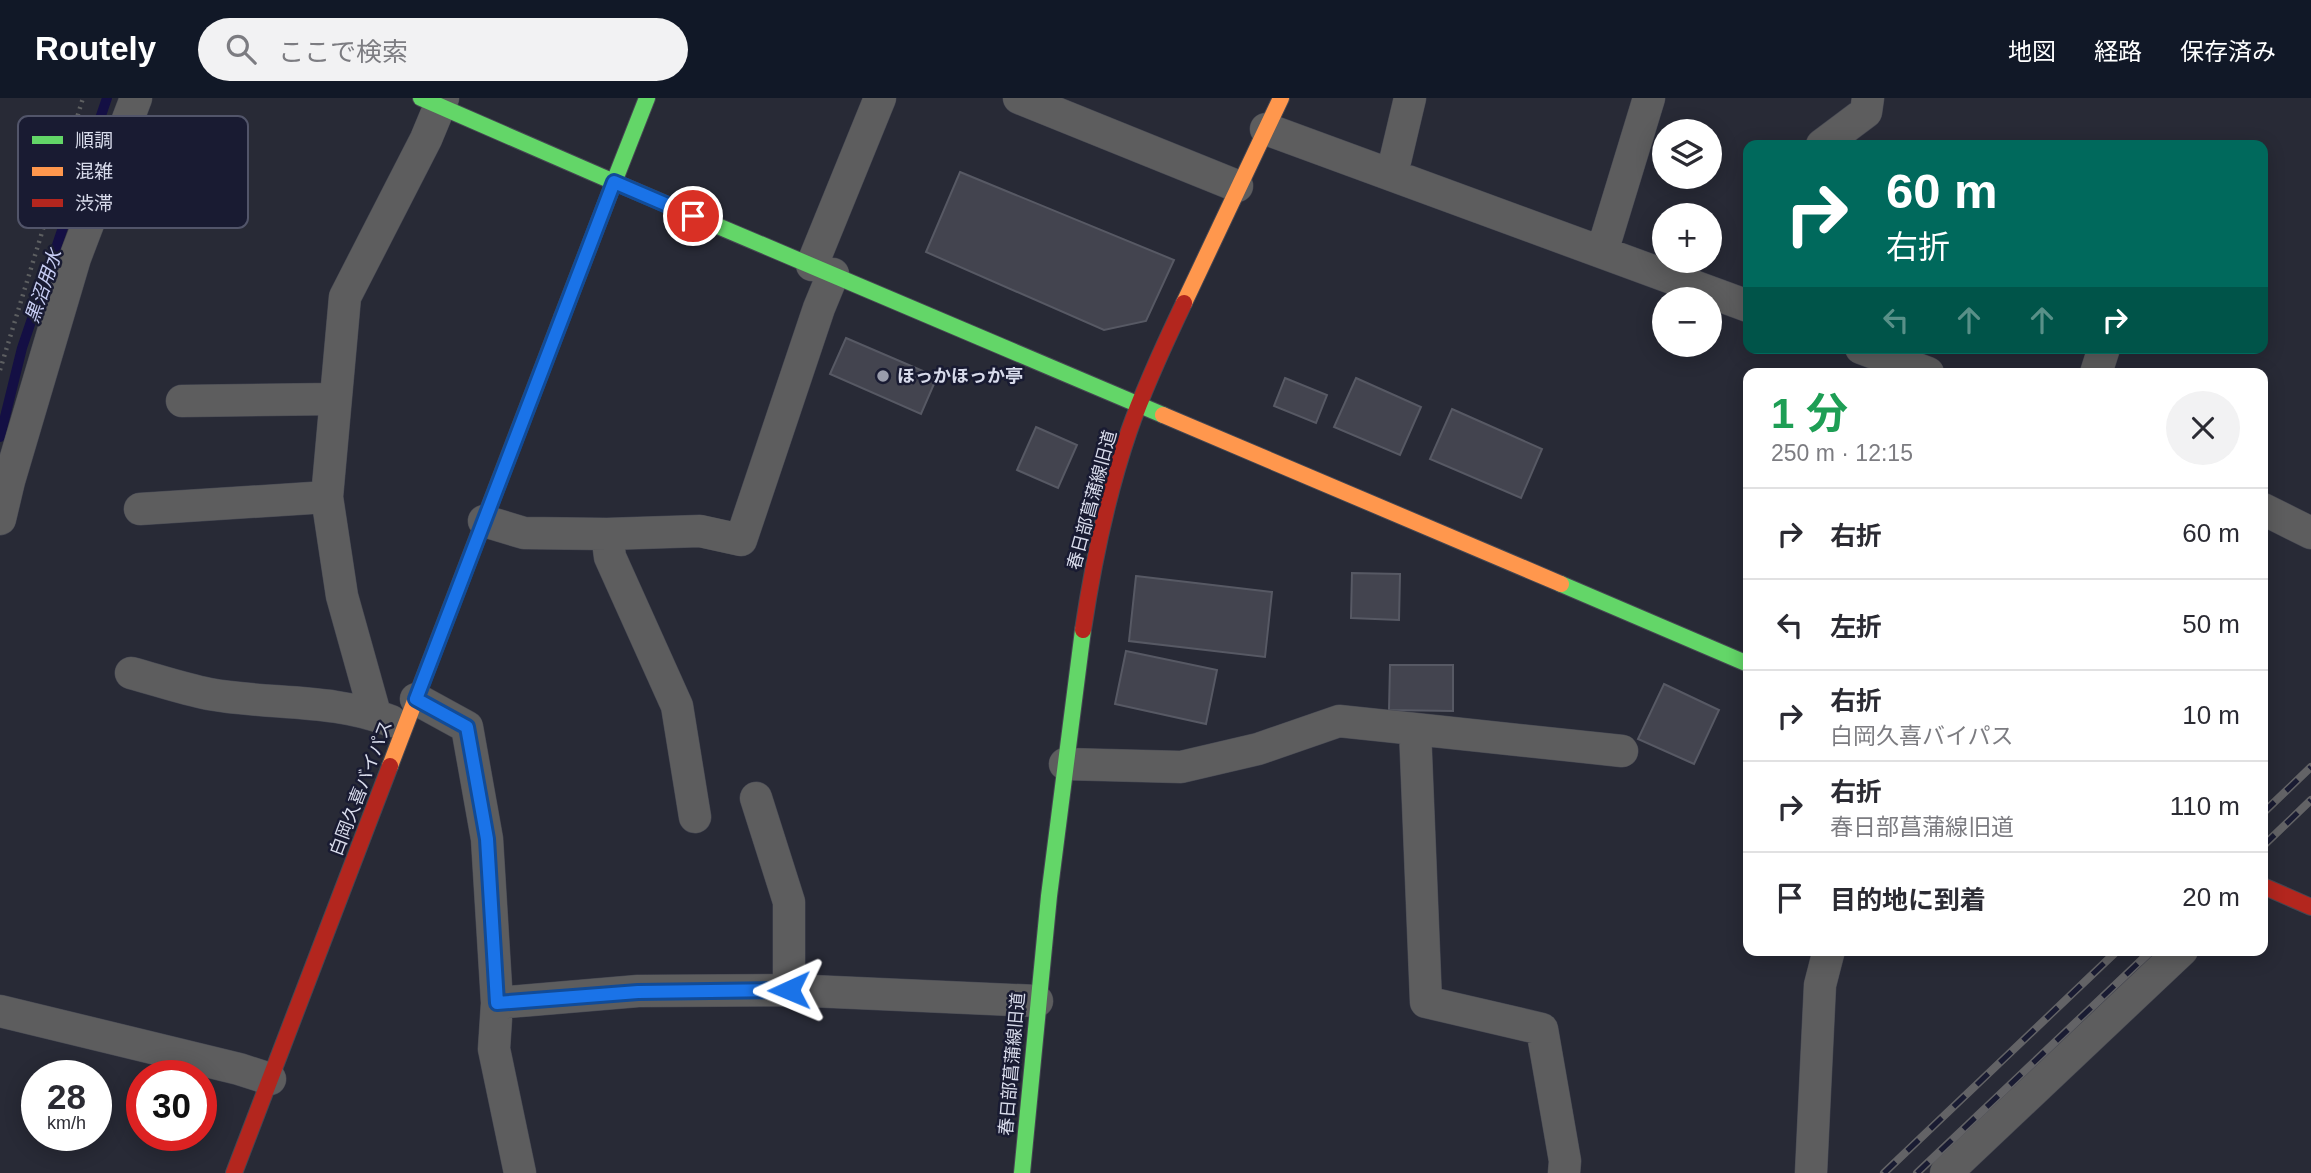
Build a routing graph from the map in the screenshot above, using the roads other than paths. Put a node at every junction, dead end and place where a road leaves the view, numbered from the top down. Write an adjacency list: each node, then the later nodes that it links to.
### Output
1 (136, 98): 11 (street)
2 (647, 98): 15 (street, 白岡久喜バイパス)
3 (880, 98): 19 (street)
4 (1019, 98): 10 (street)
5 (1281, 98): 12 (street, 春日部菖蒲線旧道)
6 (1410, 98): 14 (street)
7 (1649, 98): 18 (street)
8 (1868, 98): 13 (street)
9 (434, 101): 15 (street); 23 (street)
10 (1056, 104): 16 (street)
11 (129, 116)
12 (1266, 129): 14 (street); 16 (street, 春日部菖蒲線旧道)
13 (1828, 140)
14 (1392, 174): 18 (street)
15 (614, 182): 19 (street); 30 (street, 白岡久喜バイパス)
16 (1237, 186): 25 (street, 春日部菖蒲線旧道)
17 (86, 228): 29 (street)
18 (1602, 252): 20 (street)
19 (823, 270): 25 (street); 32 (street)
20 (1743, 304)
21 (1877, 354): 22 (street)
22 (1915, 368)
23 (335, 399): 24 (street); 26 (street)
24 (182, 401)
25 (1139, 405): 33 (street); 39 (street, 春日部菖蒲線旧道)
26 (327, 497): 27 (street); 36 (street)
27 (140, 509)
28 (2268, 512): 31 (street)
29 (0, 519)
30 (484, 521): 32 (street); 35 (street, 白岡久喜バイパス)
31 (2311, 533)
32 (607, 534): 41 (street)
33 (1743, 662)
34 (131, 673): 36 (street)
35 (411, 713): 36 (street); 48 (street); 50 (street, 白岡久喜バイパス)
36 (375, 715)
37 (1415, 729): 38 (street); 39 (street); 54 (street)
38 (1622, 751)
39 (1065, 764): 47 (street, 春日部菖蒲線旧道)
40 (756, 798): 46 (street)
41 (695, 817)
42 (2268, 888): 43 (street)
43 (2311, 907)
44 (1827, 956): 55 (street)
45 (2176, 956): 56 (street)
46 (789, 990): 47 (street); 48 (street)
47 (1037, 1001): 53 (street, 春日部菖蒲線旧道)
48 (497, 1003): 52 (street)
49 (0, 1011): 50 (street)
50 (270, 1079): 51 (street, 白岡久喜バイパス)
51 (234, 1173)
52 (520, 1173)
53 (1022, 1173)
54 (1564, 1173)
55 (1811, 1173)
56 (1946, 1173)

